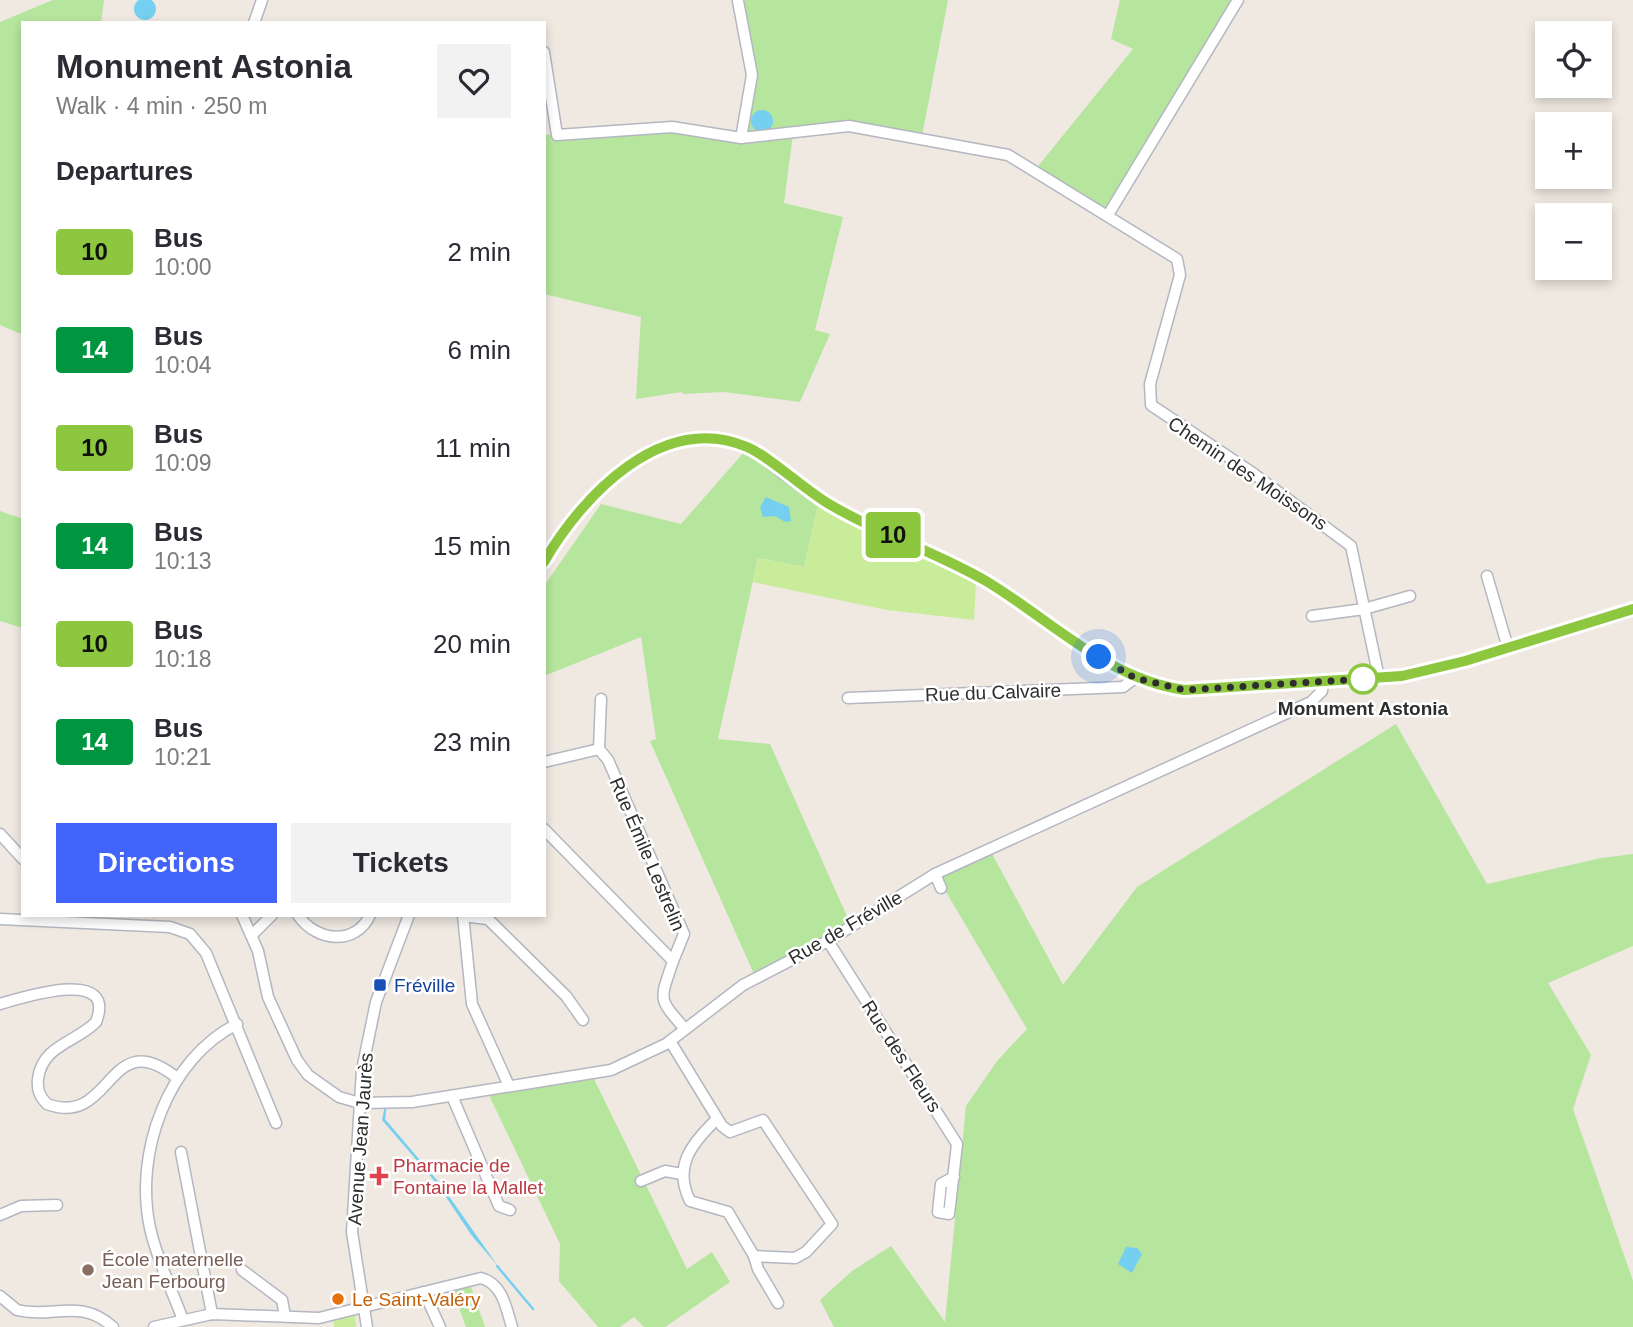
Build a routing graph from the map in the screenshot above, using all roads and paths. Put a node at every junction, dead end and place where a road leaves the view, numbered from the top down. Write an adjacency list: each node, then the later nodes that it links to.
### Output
1 (262, 0): 4 (street)
2 (1238, 0): 7 (street)
3 (738, 1): 6 (street)
4 (255, 21)
5 (546, 66): 6 (street, Chemin des Moissons)
6 (741, 138): 7 (street, Chemin des Moissons)
7 (1108, 215): 11 (street, Chemin des Moissons)
8 (546, 559): 15 (street)
9 (1487, 576): 14 (street)
10 (1410, 596): 11 (street)
11 (1364, 608): 13 (street); 16 (street)
12 (1633, 609): 14 (street)
13 (1312, 616)
14 (1508, 648): 16 (street)
15 (1135, 678): 17 (street); 18 (street, Rue du Calvaire)
16 (1379, 678): 17 (street)
17 (1319, 682): 25 (street, Rue de Fréville)
18 (848, 698)
19 (601, 699): 20 (street)
20 (599, 749): 21 (street); 38 (street, Rue Émile Lestrelin)
21 (546, 762)
22 (546, 831): 38 (street)
23 (0, 834): 24 (street)
24 (21, 857)
25 (934, 874): 26 (street); 37 (street, Rue de Fréville)
26 (941, 888)
27 (243, 917): 36 (street)
28 (270, 917): 36 (street)
29 (301, 917): 30 (street)
30 (369, 917)
31 (408, 917): 47 (street, Avenue Jean Jaurès)
32 (463, 917): 45 (street)
33 (471, 917): 40 (street)
34 (0, 919): 35 (street)
35 (47, 919): 41 (street)
36 (252, 935): 47 (street)
37 (828, 941): 42 (street, Rue de Fréville); 52 (street, Rue des Fleurs)
38 (673, 961): 42 (street, Rue Émile Lestrelin)
39 (0, 1004): 44 (street)
40 (583, 1020)
41 (237, 1024): 44 (street); 49 (street)
42 (685, 1029): 43 (street, Rue de Fréville)
43 (670, 1041): 45 (street, Rue de Fréville); 48 (street)
44 (177, 1077): 65 (street)
45 (509, 1086): 46 (street, Rue de Fréville)
46 (452, 1096): 47 (street, Rue de Fréville); 55 (street)
47 (360, 1103): 62 (street, Avenue Jean Jaurès)
48 (716, 1120): 51 (street); 57 (street)
49 (276, 1123)
50 (181, 1152): 63 (street)
51 (682, 1174): 53 (street); 57 (street)
52 (954, 1177)
53 (641, 1181)
54 (57, 1205): 56 (street)
55 (510, 1210)
56 (0, 1215)
57 (754, 1256): 61 (street)
58 (242, 1270): 64 (street)
59 (424, 1292): 62 (street); 71 (street); 72 (street)
60 (0, 1296): 68 (street)
61 (778, 1303)
62 (364, 1308): 67 (street); 70 (street, Avenue Jean Jaurès)
63 (212, 1314): 64 (street); 66 (street)
64 (285, 1317): 67 (street)
65 (183, 1320): 66 (street); 69 (street)
66 (198, 1322)
67 (319, 1322)
68 (113, 1327)
69 (154, 1327)
70 (368, 1327)
71 (440, 1327)
72 (512, 1327)

